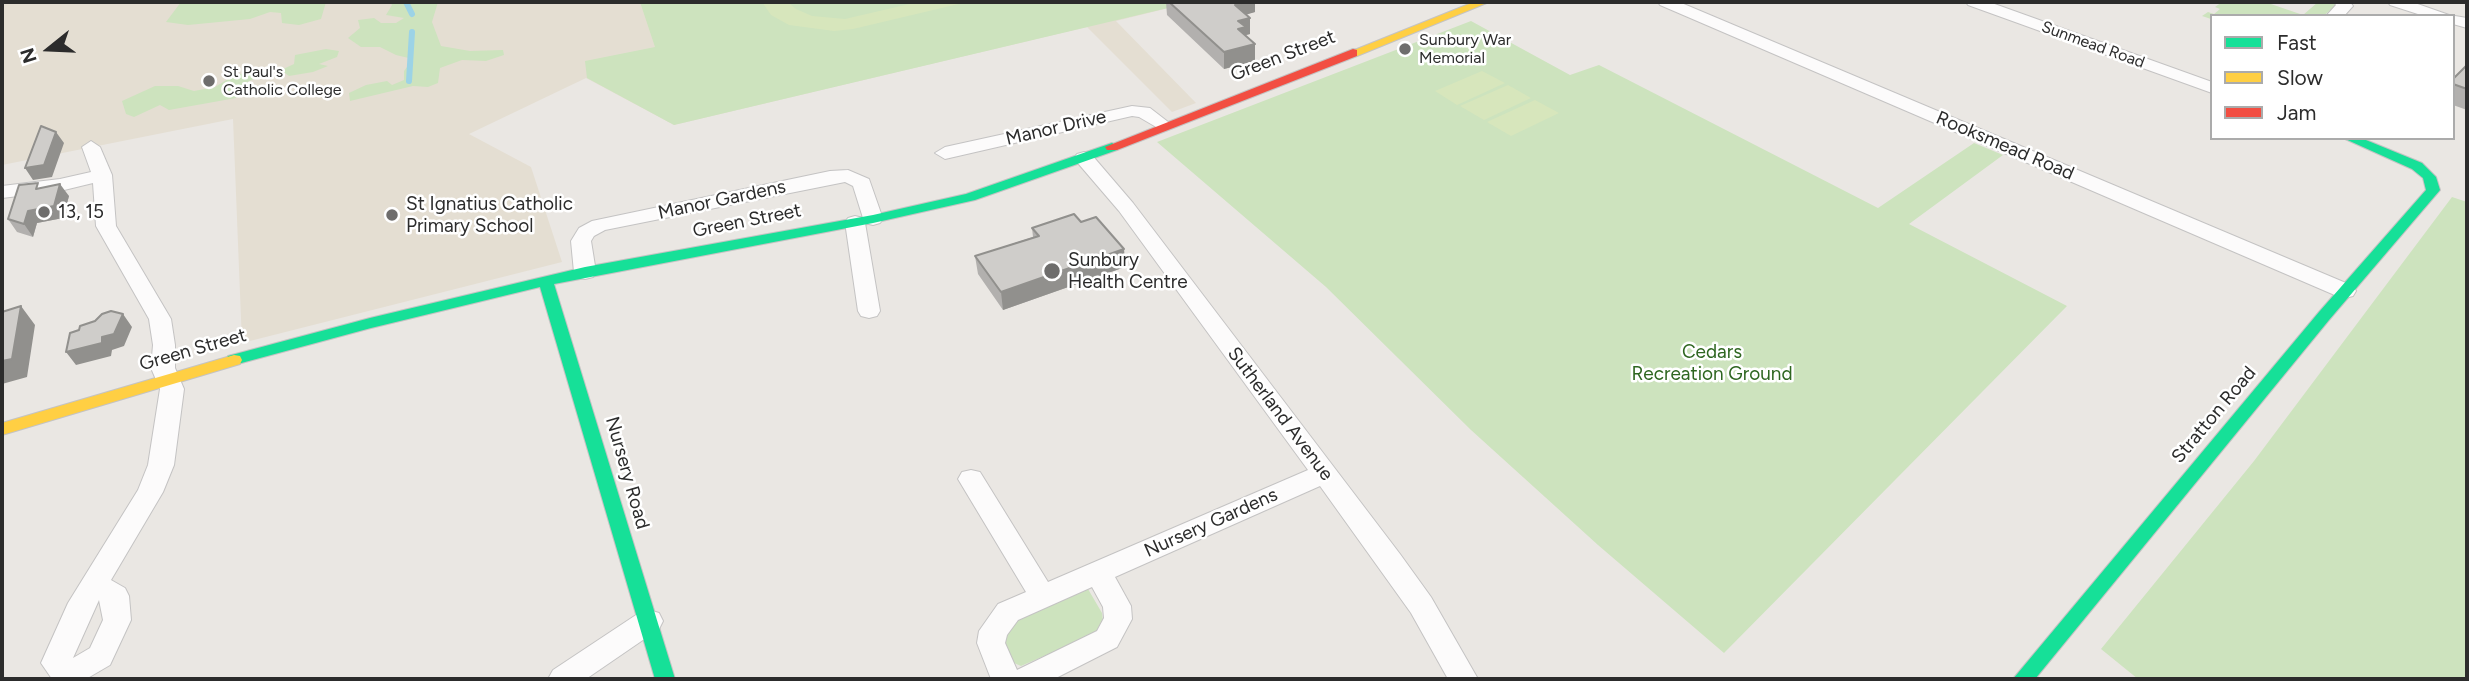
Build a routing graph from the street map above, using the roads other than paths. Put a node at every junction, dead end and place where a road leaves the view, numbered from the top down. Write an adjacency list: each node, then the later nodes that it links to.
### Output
1 (1444, 2): 6 (street)
2 (1483, 2): 6 (street, Green Street)
3 (1666, 2): 19 (street, Rooksmead Road)
4 (1974, 2): 8 (street, Sunmead Road)
5 (2396, 2): 7 (street)
6 (1462, 10): 9 (street, Green Street)
7 (2435, 14)
8 (2210, 87)
9 (1163, 125): 12 (street, Manor Drive); 13 (street, Green Street)
10 (2355, 140): 19 (street, Stratton Road)
11 (91, 148): 14 (street)
12 (945, 153)
13 (1084, 158): 16 (street, Green Street); 23 (street, Sutherland Avenue)
14 (102, 175): 15 (street); 21 (street)
15 (2, 191)
16 (864, 220): 17 (street, Green Street); 17 (street, Manor Gardens); 20 (street)
17 (585, 272): 18 (street, Green Street)
18 (546, 281): 21 (street, Green Street); 28 (street, Nursery Road)
19 (2345, 291): 34 (street, Stratton Road)
20 (869, 311)
21 (167, 378): 22 (street, Green Street); 26 (street)
22 (2, 429)
23 (1325, 473): 25 (street, Nursery Gardens); 33 (street, Sutherland Avenue)
24 (972, 479): 27 (street)
25 (1098, 573): 27 (street, Nursery Gardens); 32 (street)
26 (96, 584)
27 (1043, 597): 31 (street, Nursery Gardens)
28 (649, 621): 29 (street); 30 (street, Nursery Road)
29 (563, 679)
30 (665, 679)
31 (1006, 679)
32 (1027, 679)
33 (1463, 679)
34 (2023, 679)

